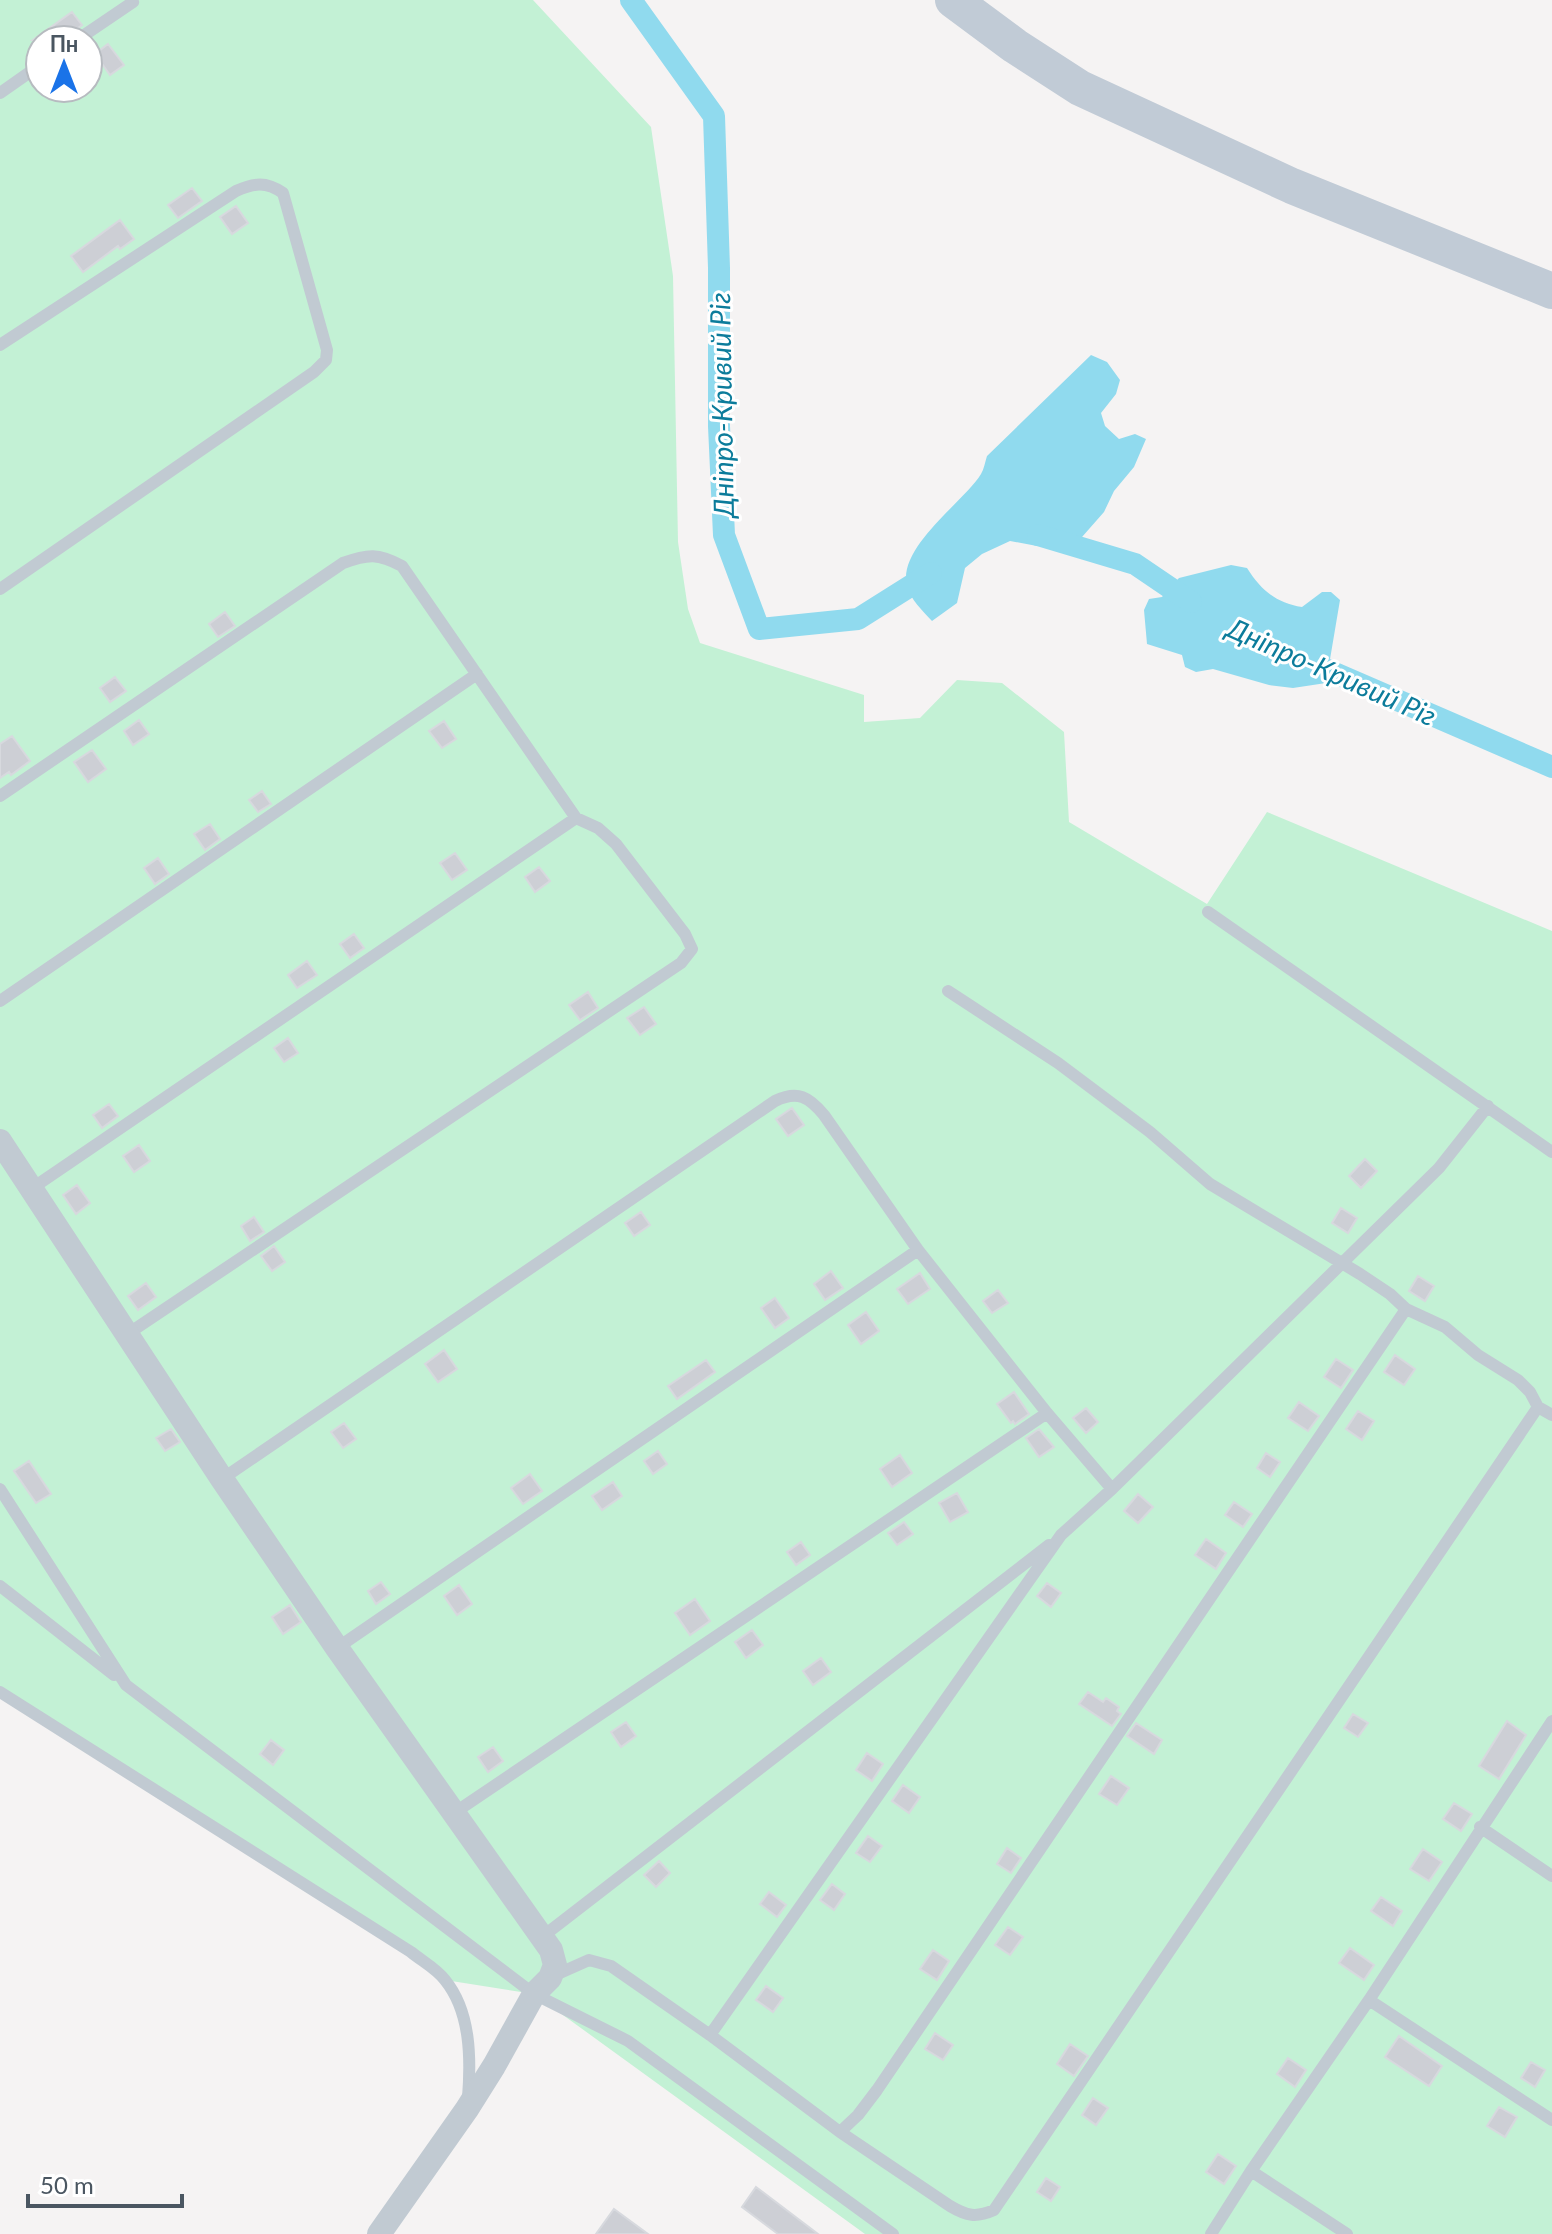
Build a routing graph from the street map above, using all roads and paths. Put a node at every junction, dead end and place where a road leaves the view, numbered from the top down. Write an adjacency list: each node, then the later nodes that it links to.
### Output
1 (132, 0): 3 (lane)
2 (953, 0): 6 (main road)
3 (101, 24)
4 (24, 76): 5 (lane)
5 (0, 93)
6 (1552, 291)
7 (0, 345): 8 (lane)
8 (0, 589)
9 (477, 674): 10 (lane); 11 (lane); 14 (lane)
10 (0, 796)
11 (576, 818): 18 (lane); 22 (lane)
12 (1208, 912): 15 (lane)
13 (948, 991): 20 (lane)
14 (0, 1001)
15 (1488, 1106): 17 (lane); 20 (lane)
16 (0, 1141): 18 (street)
17 (1552, 1152)
18 (31, 1189): 22 (street)
19 (918, 1250): 24 (lane); 26 (lane); 31 (lane)
20 (1343, 1264): 21 (lane); 28 (lane)
21 (1406, 1309): 23 (lane); 44 (lane)
22 (126, 1335): 26 (street)
23 (1538, 1407): 25 (lane); 44 (lane)
24 (1047, 1413): 28 (lane); 35 (lane)
25 (1552, 1415)
26 (222, 1479): 31 (street)
27 (0, 1489): 32 (lane)
28 (1112, 1489): 29 (lane)
29 (1061, 1535): 38 (lane); 41 (lane)
30 (0, 1586): 32 (lane)
31 (337, 1648): 35 (street)
32 (126, 1685): 39 (lane)
33 (0, 1692): 42 (lane)
34 (1552, 1721): 36 (lane)
35 (454, 1813): 38 (street)
36 (1480, 1827): 37 (lane); 40 (lane)
37 (1552, 1876)
38 (542, 1937): 39 (street)
39 (542, 1986): 41 (lane); 42 (street); 47 (lane)
40 (1369, 2000): 43 (lane); 45 (lane)
41 (710, 2035): 44 (lane)
42 (467, 2109): 46 (street)
43 (1552, 2120)
44 (840, 2132)
45 (1251, 2171): 48 (lane); 49 (lane)
46 (379, 2234)
47 (893, 2234)
48 (1211, 2234)
49 (1347, 2234)

